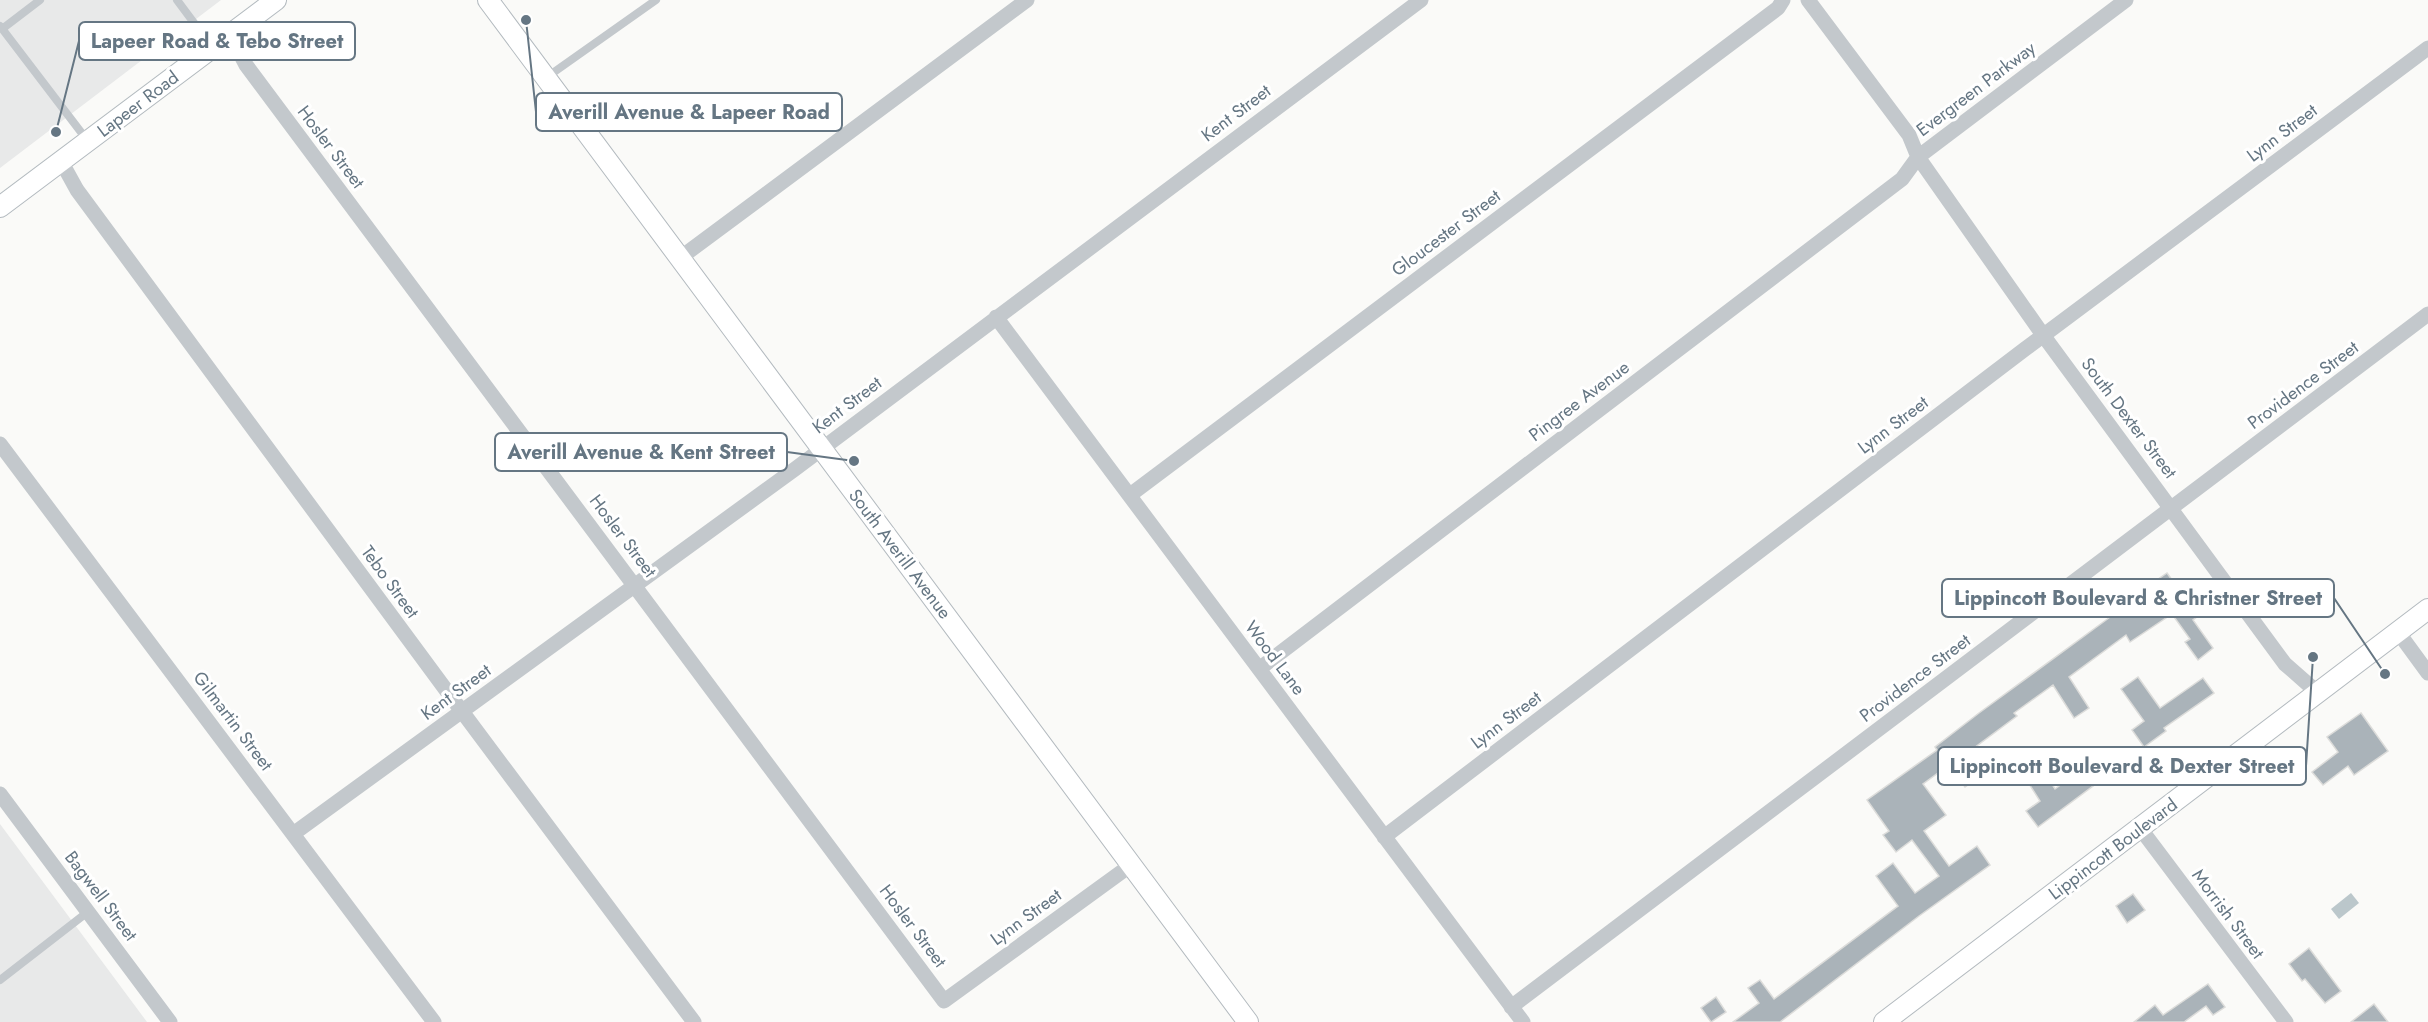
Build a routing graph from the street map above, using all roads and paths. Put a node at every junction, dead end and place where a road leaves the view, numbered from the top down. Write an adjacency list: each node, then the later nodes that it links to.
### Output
1 (40, 0): 11 (lane)
2 (177, 0): 13 (lane)
3 (276, 0): 12 (street, Lapeer Road)
4 (488, 0): 15 (street, South Averill Avenue)
5 (656, 0): 15 (lane)
6 (1027, 0): 20 (street)
7 (1421, 0): 22 (street, Kent Street)
8 (1783, 0): 26 (street, Gloucester Street)
9 (1808, 0): 17 (street, Evergreen Parkway)
10 (2126, 0): 17 (street, Evergreen Parkway)
11 (1, 27): 16 (lane)
12 (230, 34): 13 (street, Lapeer Road); 28 (street, Hosler Street)
13 (213, 48): 16 (street, Lapeer Road)
14 (2428, 48): 23 (street, Lynn Street)
15 (546, 78): 20 (street, South Averill Avenue)
16 (88, 141): 18 (street, Lapeer Road)
17 (1918, 157): 23 (street, South Dexter Street); 31 (street, Pingree Avenue)
18 (61, 161): 19 (street, Lapeer Road); 34 (street, Tebo Street)
19 (0, 207)
20 (680, 258): 25 (street, South Averill Avenue)
21 (2428, 314): 27 (street, Providence Street)
22 (996, 317): 25 (street, Kent Street); 26 (street, Wood Lane)
23 (2043, 335): 27 (street, South Dexter Street); 38 (street, Lynn Street)
24 (0, 444): 37 (street, Gilmartin Street)
25 (822, 449): 28 (street, Kent Street); 39 (street, South Averill Avenue)
26 (1130, 495): 31 (street, Wood Lane)
27 (2172, 509): 33 (street, South Dexter Street); 43 (street, Providence Street)
28 (635, 586): 34 (street, Kent Street); 42 (street, Hosler Street)
29 (2428, 609): 30 (street, Lippincott Boulevard)
30 (2398, 632): 32 (street); 33 (street, Lippincott Boulevard)
31 (1259, 669): 38 (street, Wood Lane)
32 (2428, 673)
33 (2318, 693): 36 (street, Lippincott Boulevard)
34 (462, 711): 37 (street, Kent Street); 46 (street, Tebo Street)
35 (0, 794): 40 (street, Bagwell Street)
36 (2140, 828): 49 (street, Lippincott Boulevard); 50 (street, Morrish Street)
37 (293, 834): 45 (street, Gilmartin Street)
38 (1384, 837): 43 (street, Wood Lane)
39 (1131, 865): 42 (street, Lynn Street); 47 (street, South Averill Avenue)
40 (89, 911): 41 (lane); 44 (street, Bagwell Street)
41 (0, 980)
42 (944, 1001)
43 (1511, 1007): 48 (street, Wood Lane)
44 (170, 1022)
45 (434, 1022)
46 (694, 1022)
47 (1248, 1022)
48 (1523, 1022)
49 (1884, 1022)
50 (2286, 1022)

